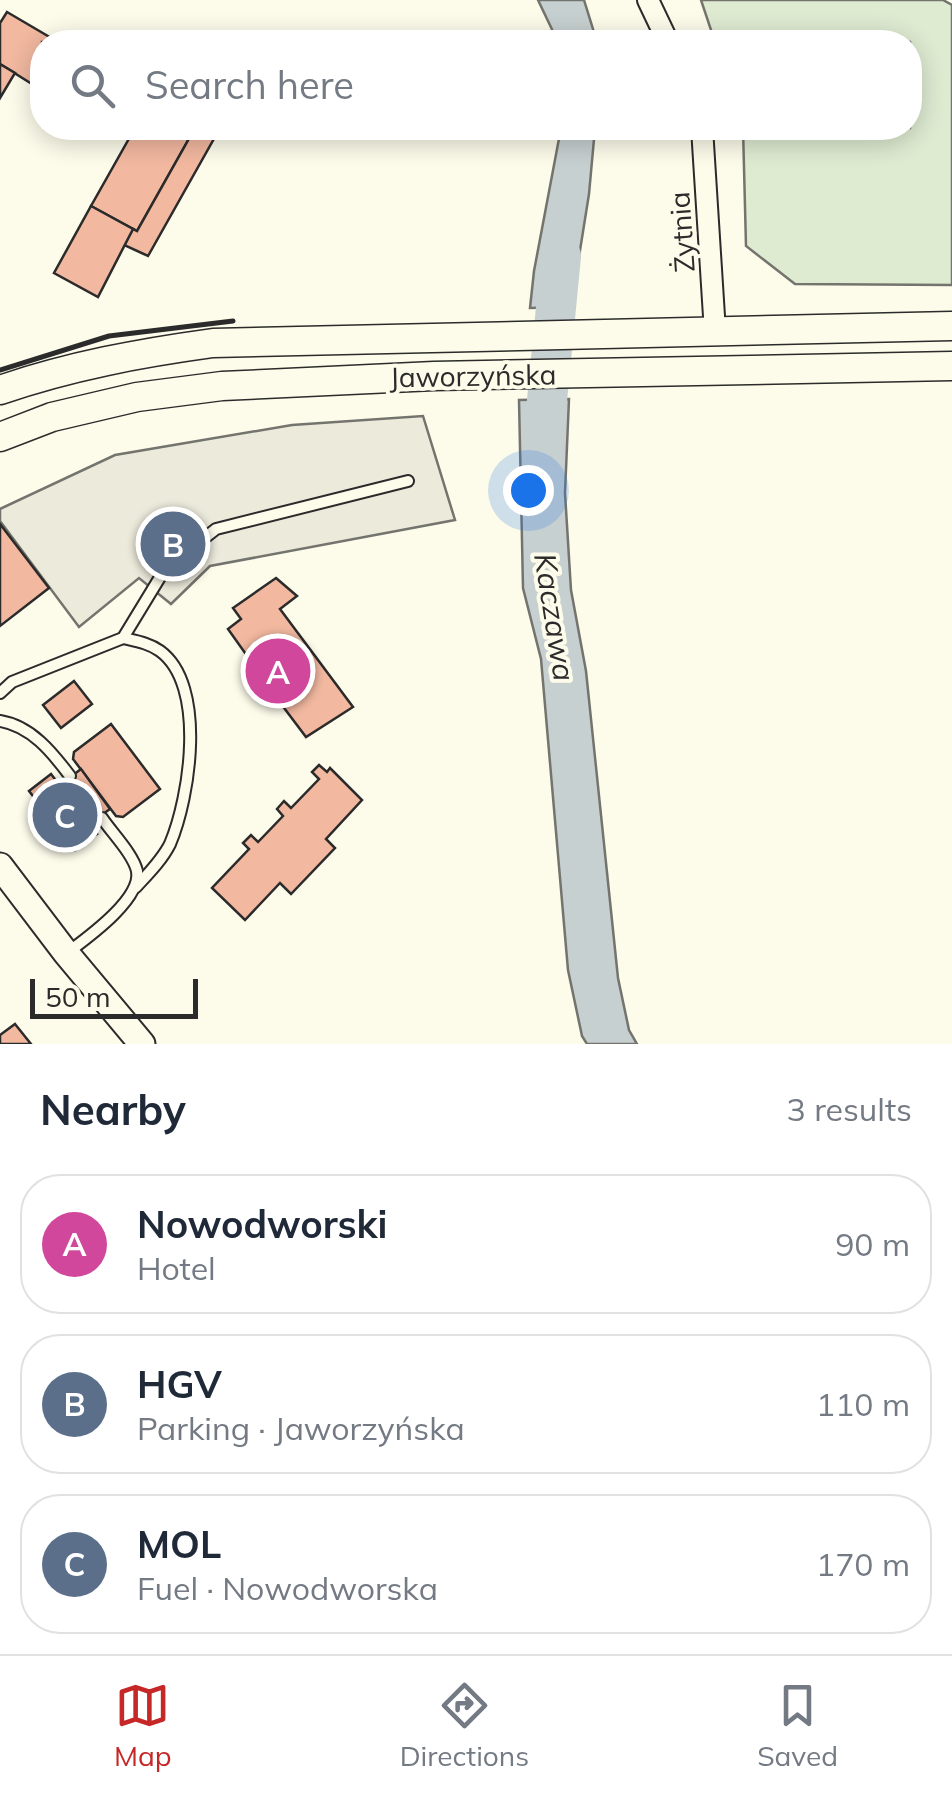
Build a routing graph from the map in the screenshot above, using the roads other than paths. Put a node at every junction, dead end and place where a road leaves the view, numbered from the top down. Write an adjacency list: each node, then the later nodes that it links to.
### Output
1 (648, 0): 2 (street)
2 (662, 30)
3 (703, 140): 5 (street, Żytnia)
4 (952, 326): 5 (main road, Jaworzyńska)
5 (714, 332): 7 (main road, Jaworzyńska)
6 (952, 366): 8 (main road, Jaworzyńska)
7 (0, 390)
8 (0, 438)
9 (408, 481): 10 (lane)
10 (123, 638): 11 (lane); 16 (lane)
11 (0, 693)
12 (0, 722): 13 (lane)
13 (70, 776)
14 (102, 818): 16 (lane)
15 (0, 866): 17 (street)
16 (136, 886): 17 (lane)
17 (66, 953): 18 (street)
18 (142, 1044)

